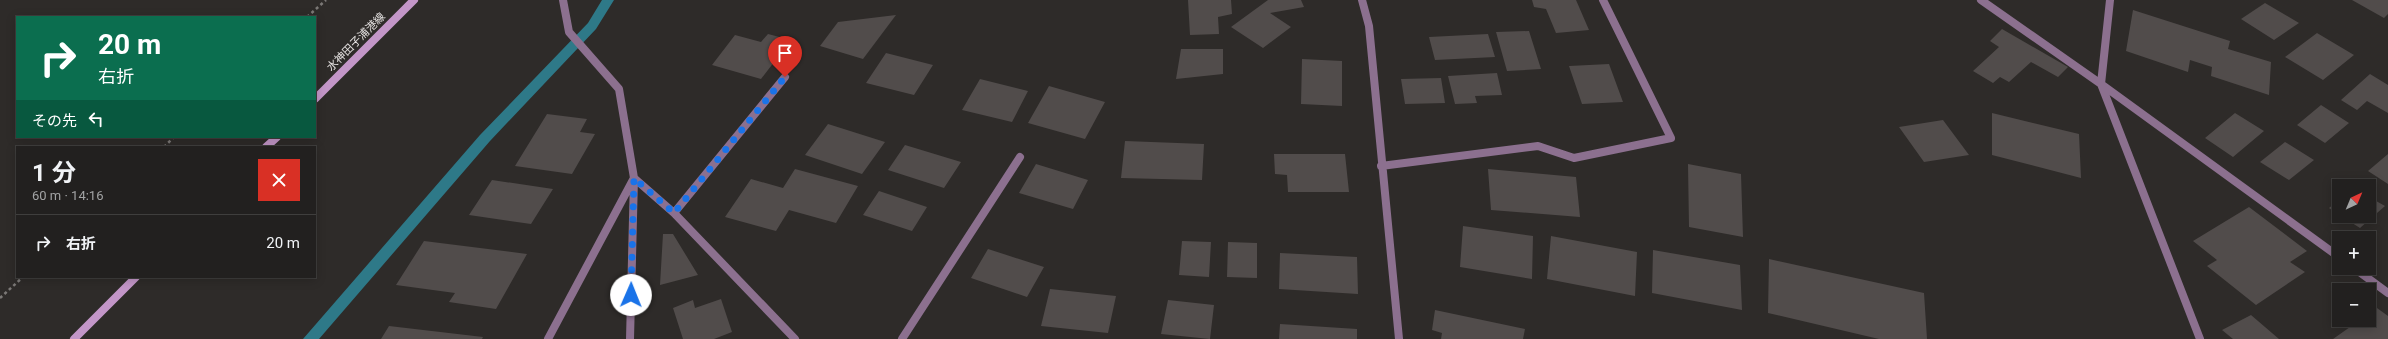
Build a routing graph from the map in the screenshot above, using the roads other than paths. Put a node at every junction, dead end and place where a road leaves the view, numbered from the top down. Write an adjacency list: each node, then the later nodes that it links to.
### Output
1 (414, 0): 9 (main road, 水神田子浦港線)
2 (563, 0): 14 (street)
3 (1362, 0): 13 (street)
4 (1603, 0): 13 (street)
5 (1981, 0): 8 (street)
6 (2110, 0): 8 (street)
7 (785, 77): 15 (street)
8 (2101, 84): 16 (street); 26 (street)
9 (316, 98)
10 (275, 138): 11 (main road)
11 (267, 146)
12 (1020, 157): 24 (street)
13 (1381, 166): 25 (street)
14 (634, 178): 15 (street); 21 (street); 22 (street)
15 (674, 213): 23 (street)
16 (2332, 252)
17 (2364, 275): 19 (street)
18 (135, 278): 20 (main road)
19 (2388, 293)
20 (74, 339)
21 (548, 339)
22 (630, 339)
23 (795, 339)
24 (902, 339)
25 (1399, 339)
26 (2200, 339)

